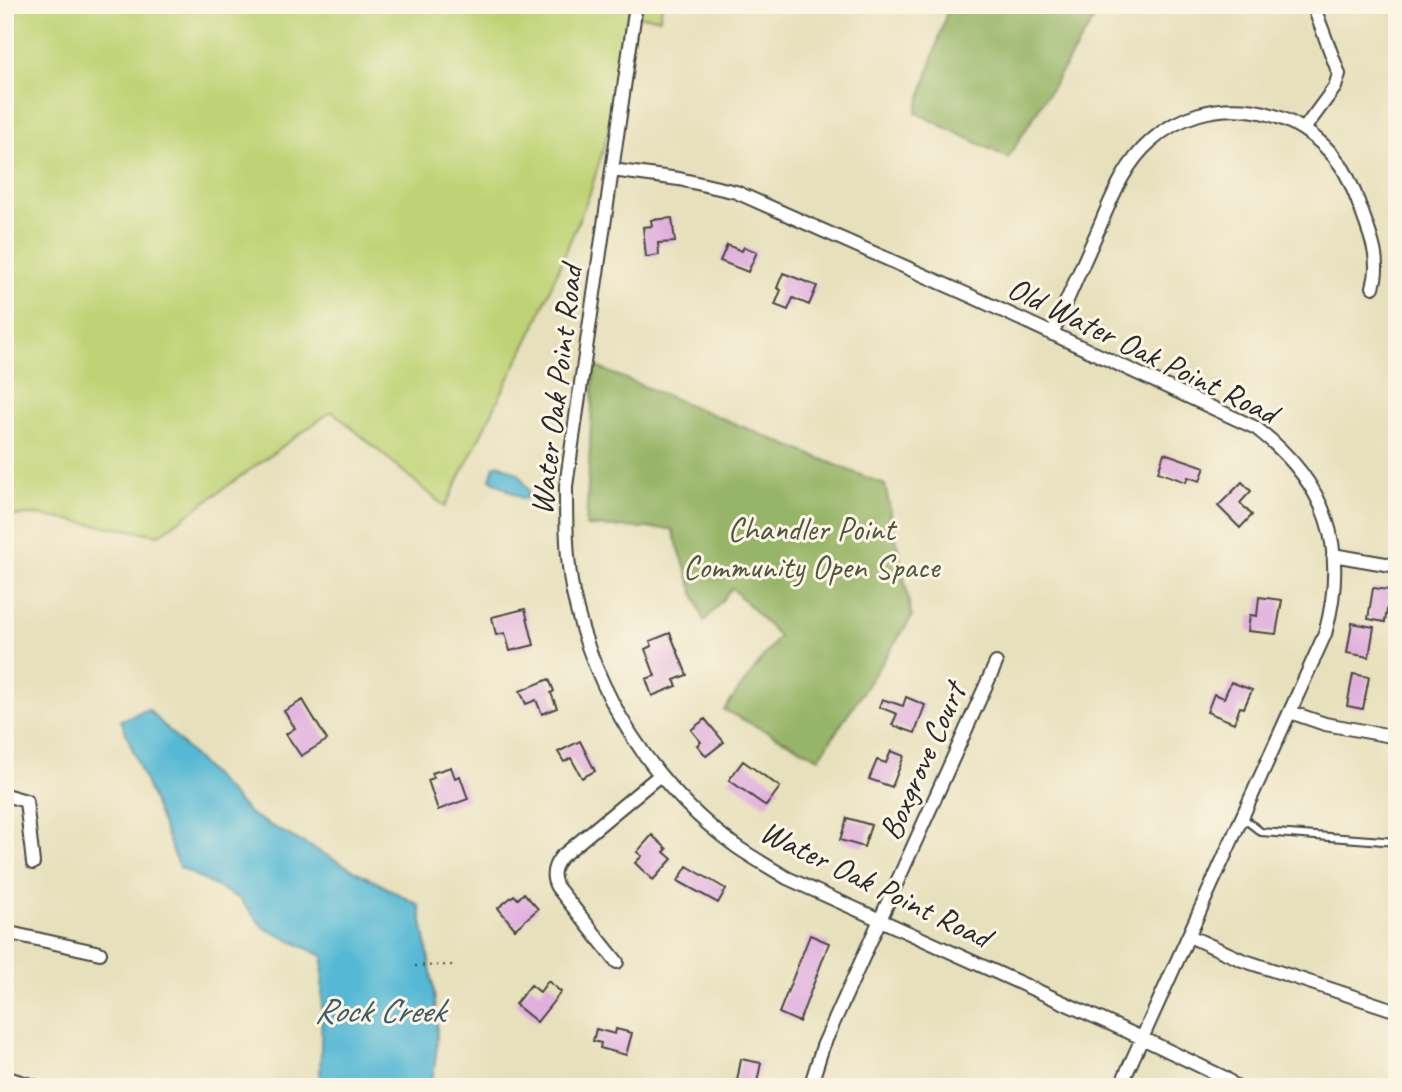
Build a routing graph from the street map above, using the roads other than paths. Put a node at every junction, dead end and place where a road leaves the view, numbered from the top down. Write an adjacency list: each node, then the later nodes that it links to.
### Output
1 (636, 5): 4 (street, Water Oak Point Road)
2 (1313, 5): 3 (street)
3 (1304, 129): 5 (street); 6 (street)
4 (612, 170): 6 (street, Old Water Oak Point Road); 12 (street, Water Oak Point Road)
5 (1373, 287)
6 (1052, 334): 7 (street, Old Water Oak Point Road)
7 (1333, 555): 8 (street); 10 (street, Old Water Oak Point Road)
8 (1397, 566)
9 (996, 663): 17 (street, Boxgrove Court)
10 (1290, 712): 11 (street); 14 (street, Old Water Oak Point Road)
11 (1397, 737)
12 (660, 775): 17 (street, Water Oak Point Road); 21 (street)
13 (5, 795): 16 (street)
14 (1242, 817): 15 (lane); 19 (street, Old Water Oak Point Road)
15 (1397, 842)
16 (33, 863)
17 (881, 920): 23 (street, Water Oak Point Road); 26 (street, Boxgrove Court)
18 (5, 932): 20 (street)
19 (1189, 936): 22 (street); 23 (street, Old Water Oak Point Road)
20 (100, 953)
21 (617, 962)
22 (1397, 1011)
23 (1142, 1038): 27 (street, Old Water Oak Point Road); 28 (street, Water Oak Point Road)
24 (5, 1074): 25 (lane)
25 (47, 1087)
26 (810, 1087)
27 (1120, 1087)
28 (1236, 1087)

